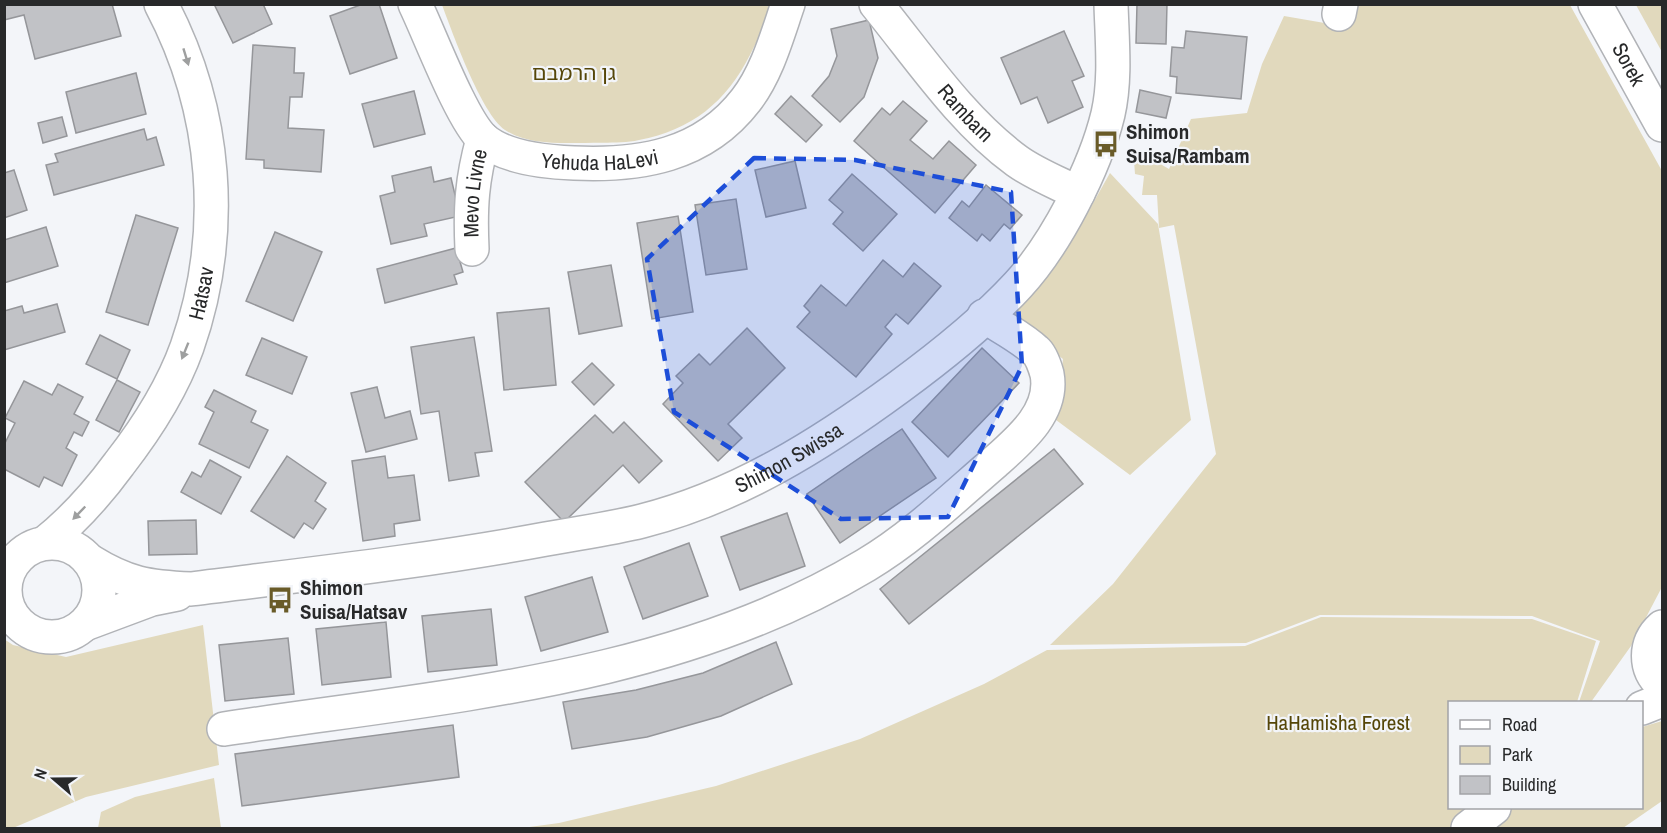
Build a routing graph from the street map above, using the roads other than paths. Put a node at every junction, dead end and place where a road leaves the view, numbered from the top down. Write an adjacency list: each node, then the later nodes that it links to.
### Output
1 (161, 4): 12 (street, Hatsav, one-way to 12)
2 (416, 4): 8 (street, Yehuda HaLevi)
3 (788, 4): 8 (street, Yehuda HaLevi)
4 (876, 4): 9 (street, Rambam)
5 (1111, 4): 9 (street, Shimon Swissa)
6 (1595, 4): 7 (street, Sorek)
7 (1662, 125)
8 (483, 138): 10 (street, Mevo Livne)
9 (1077, 193): 11 (street, Shimon Swissa)
10 (472, 249)
11 (984, 316): 14 (street, Shimon Swissa); 21 (street)
12 (23, 555): 13 (street); 15 (street)
13 (90, 561): 14 (street, Shimon Swissa); 16 (street)
14 (214, 586): 16 (street, Shimon Swissa)
15 (12, 619): 16 (street)
16 (85, 624)
17 (1662, 626): 18 (street)
18 (1662, 685)
19 (1662, 700): 20 (street)
20 (1643, 707)
21 (224, 729)
22 (1492, 809): 23 (street)
23 (1468, 828)

